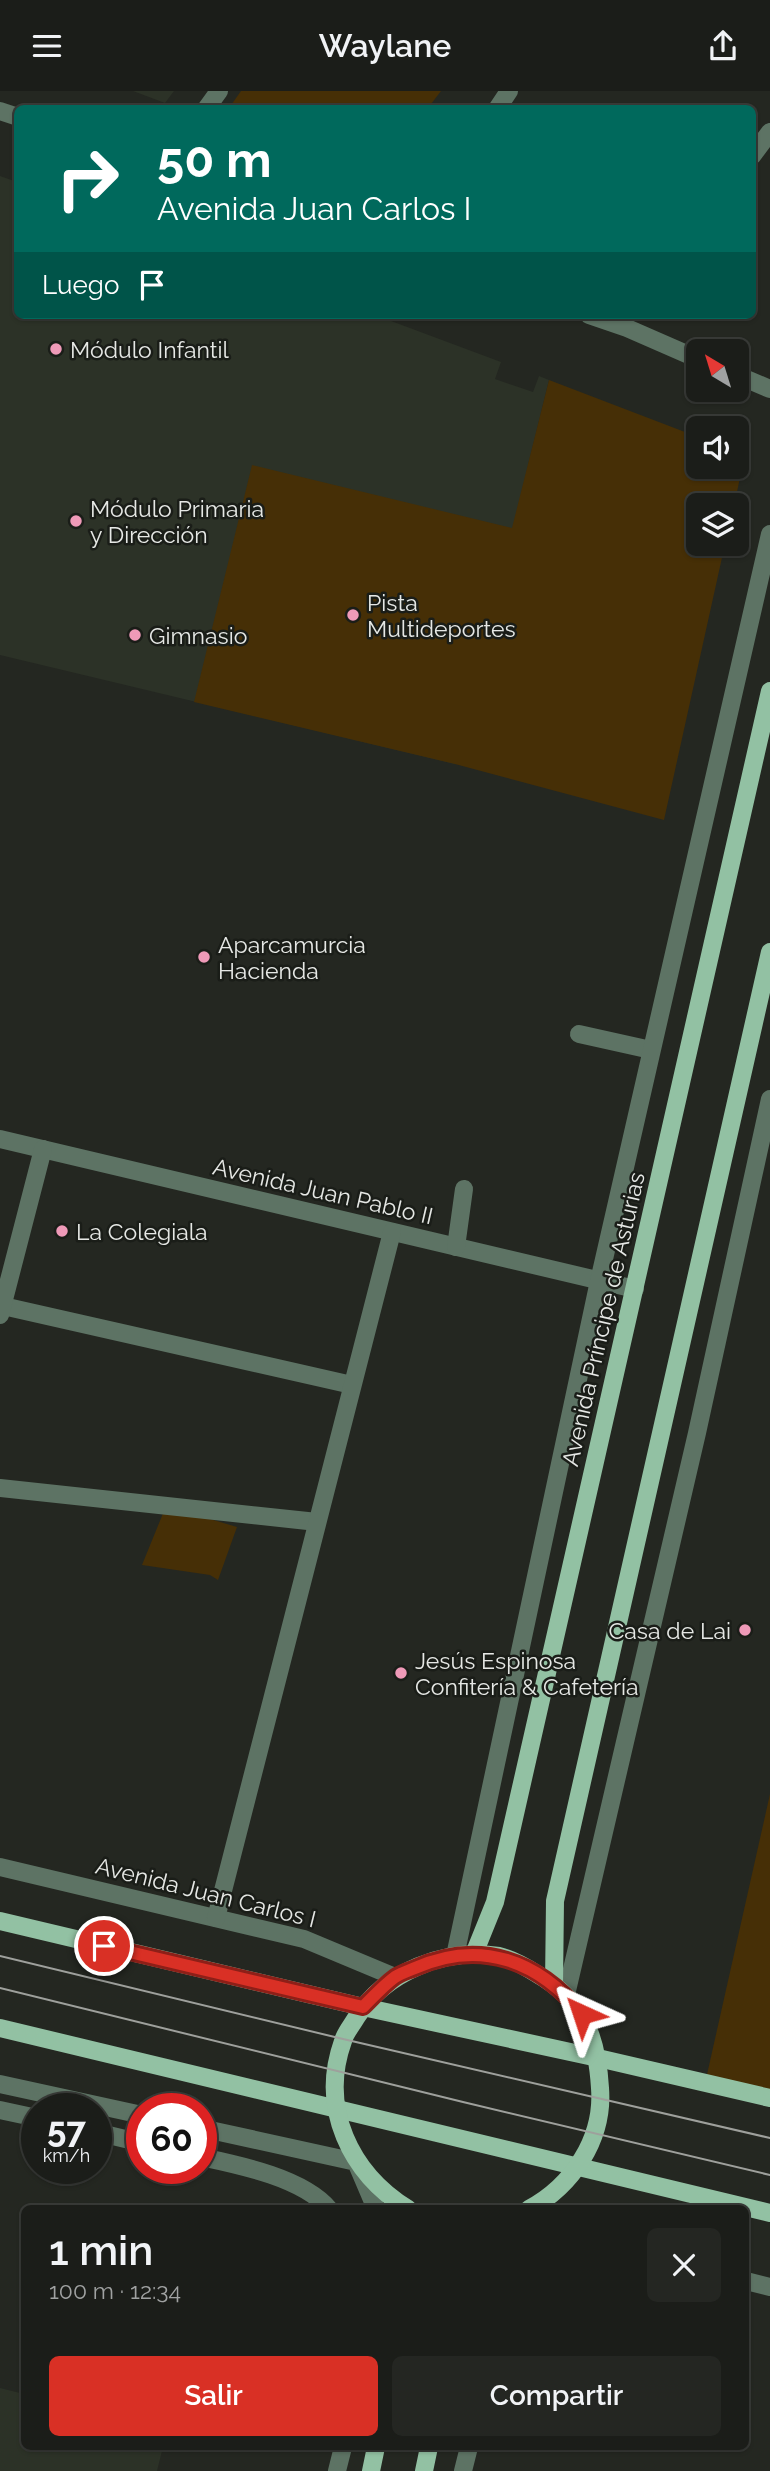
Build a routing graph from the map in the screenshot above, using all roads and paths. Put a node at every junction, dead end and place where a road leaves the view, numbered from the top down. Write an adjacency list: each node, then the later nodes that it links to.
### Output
1 (770, 132): 2 (street)
2 (756, 151)
3 (631, 321): 4 (street)
4 (686, 352)
5 (749, 380): 6 (street)
6 (770, 389)
7 (770, 534): 11 (street)
8 (770, 691): 19 (main road, Avenida Príncipe de Asturias)
9 (770, 952): 30 (main road)
10 (579, 1034): 11 (street)
11 (651, 1050): 18 (street)
12 (770, 1099): 30 (street)
13 (0, 1139): 14 (street, Avenida Juan Pablo II)
14 (43, 1149): 16 (street, Avenida Juan Pablo II); 20 (street)
15 (464, 1189): 17 (street)
16 (391, 1232): 17 (street, Avenida Juan Pablo II); 21 (street)
17 (456, 1247): 18 (street, Avenida Juan Pablo II)
18 (599, 1282): 19 (street, Avenida Juan Pablo II); 28 (street)
19 (635, 1289): 27 (main road, Avenida Príncipe de Asturias)
20 (1, 1311): 21 (street)
21 (352, 1385): 23 (street)
22 (0, 1488): 23 (street)
23 (317, 1522): 25 (street)
24 (0, 1867): 25 (street, Avenida Juan Carlos I)
25 (216, 1917): 29 (street, Avenida Juan Carlos I)
26 (0, 1921): 31 (main road)
27 (474, 1954): 28 (main road); 30 (main road)
28 (455, 1956): 29 (main road)
29 (395, 1977): 31 (main road)
30 (560, 1989): 33 (main road)
31 (363, 2007): 33 (main road); 36 (main road)
32 (0, 2028): 36 (main road)
33 (598, 2058): 35 (main road); 43 (main road)
34 (0, 2084): 38 (street)
35 (770, 2098)
36 (337, 2109): 42 (main road); 43 (main road)
37 (0, 2110): 39 (street)
38 (126, 2112)
39 (21, 2115)
40 (217, 2132): 42 (street)
41 (217, 2160): 44 (street)
42 (356, 2162): 45 (street); 46 (main road); 47 (main road)
43 (579, 2166): 48 (main road); 49 (main road)
44 (324, 2205)
45 (374, 2205)
46 (383, 2205)
47 (402, 2205)
48 (538, 2205)
49 (737, 2205)
50 (749, 2208): 51 (main road)
51 (770, 2213)
52 (749, 2282): 53 (street)
53 (770, 2287)
54 (342, 2450): 58 (street)
55 (375, 2450): 59 (main road)
56 (428, 2450): 60 (main road)
57 (468, 2450): 61 (street)
58 (337, 2471)
59 (371, 2471)
60 (424, 2471)
61 (463, 2471)

